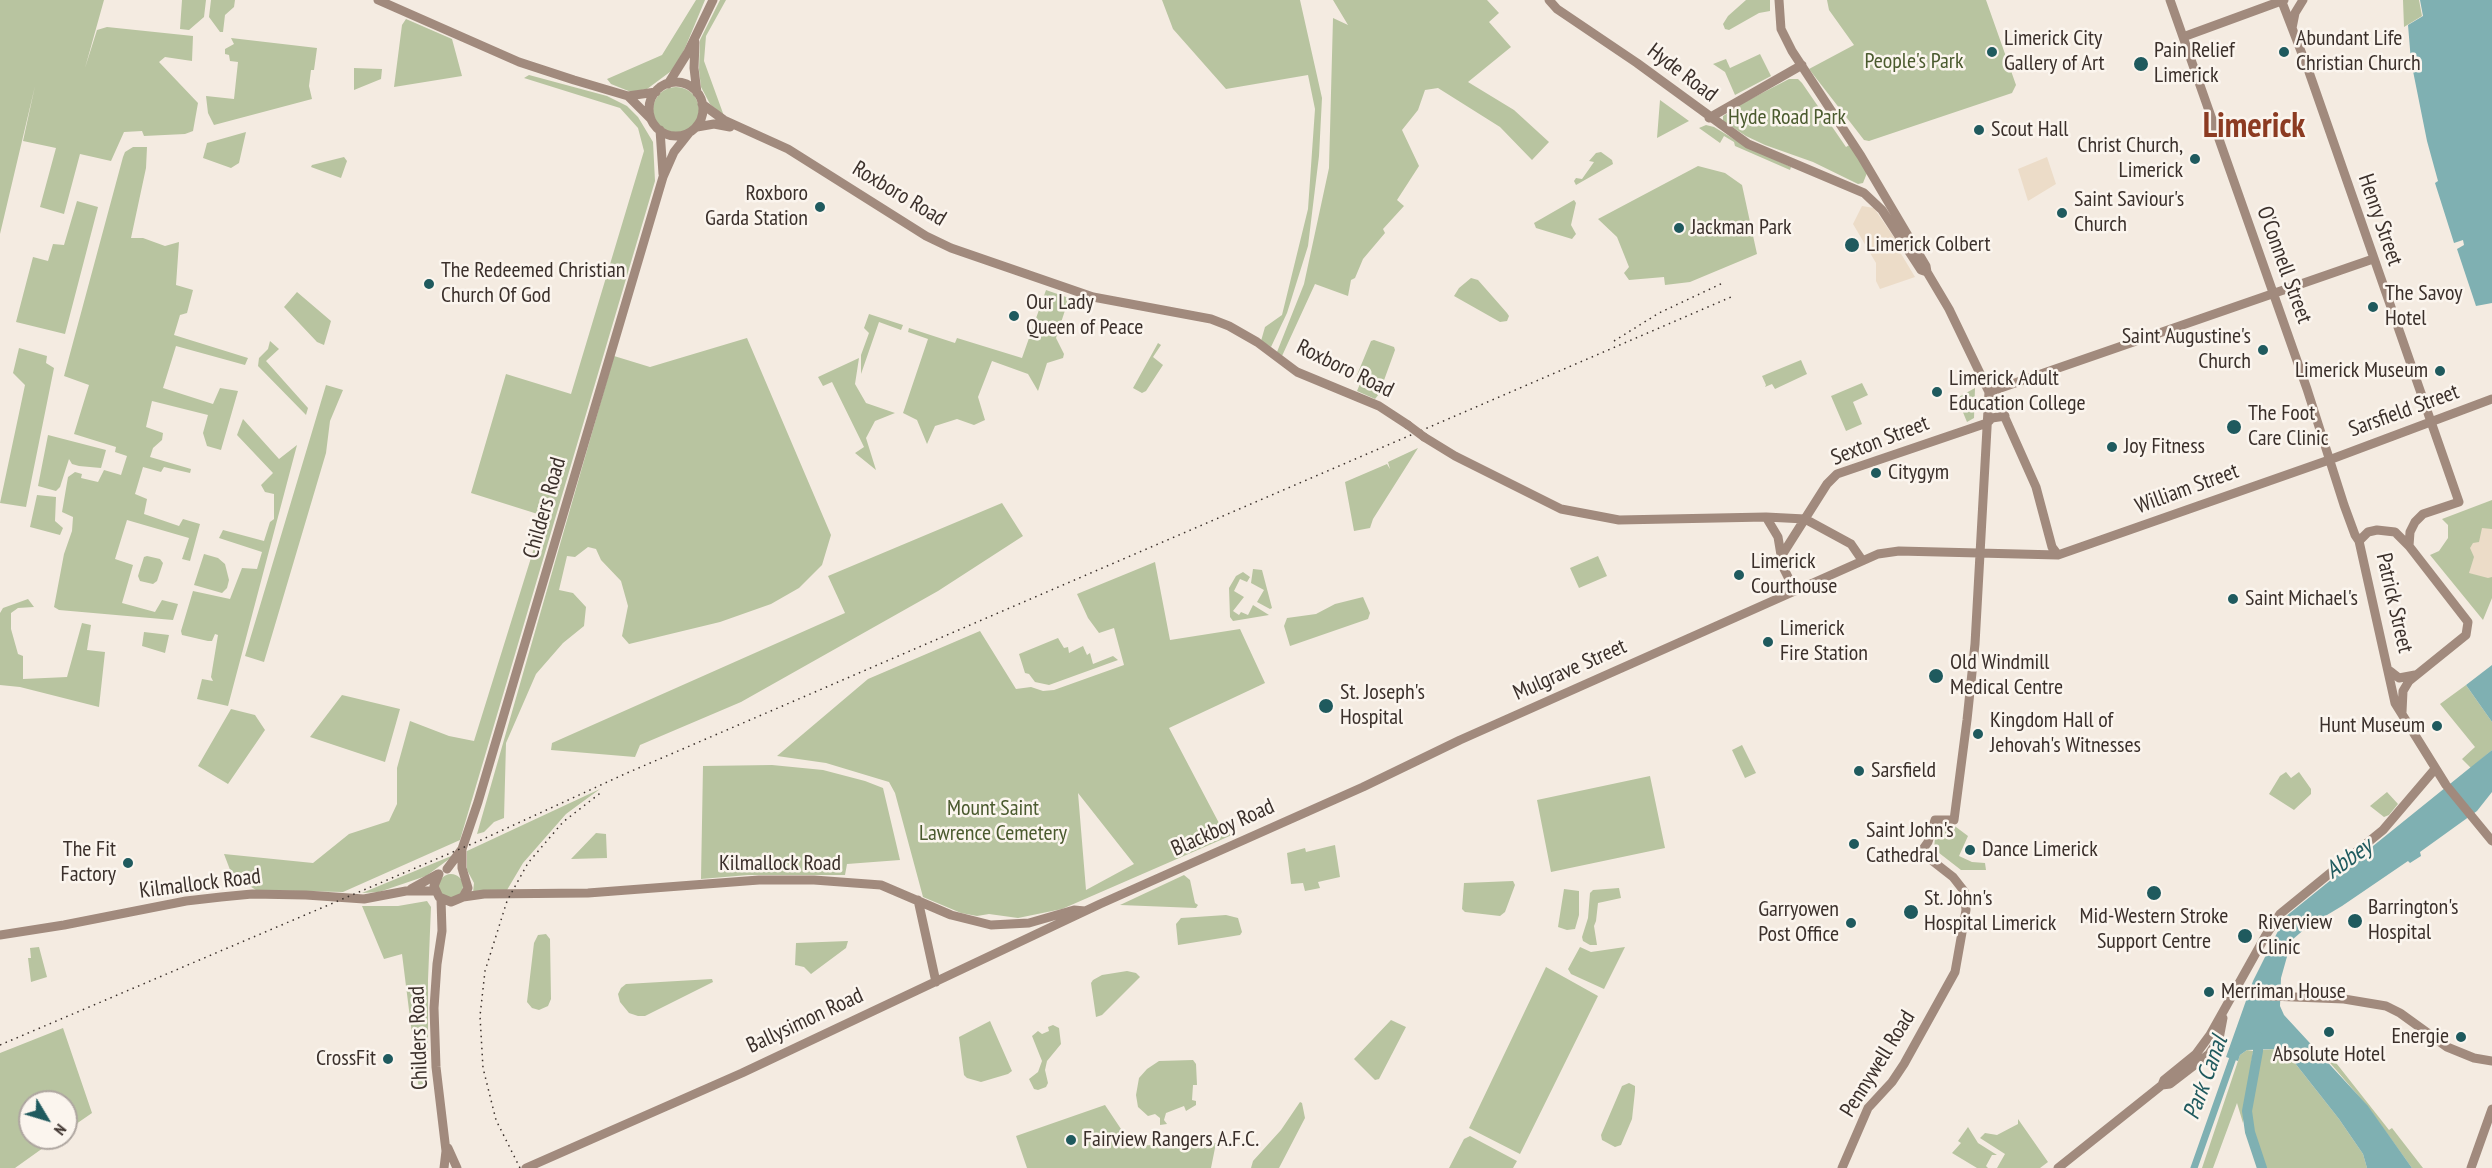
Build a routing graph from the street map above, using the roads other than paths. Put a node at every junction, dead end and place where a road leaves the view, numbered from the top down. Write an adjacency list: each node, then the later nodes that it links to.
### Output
1 (378, 0): 15 (main road)
2 (713, 0): 9 (main road)
3 (1549, 0): 17 (main road, Hyde Road)
4 (1779, 0): 11 (main road)
5 (2170, 0): 10 (main road, O'Connell Street)
6 (2303, 0): 8 (main road)
7 (2283, 1): 8 (main road, Henry Street); 10 (main road)
8 (2292, 30): 26 (main road, Henry Street)
9 (695, 37): 12 (main road); 14 (main road)
10 (2183, 37): 28 (main road, O'Connell Street)
11 (1802, 65): 17 (main road); 24 (main road)
12 (668, 84): 13 (main road); 14 (main road)
13 (656, 92): 15 (main road); 18 (main road)
14 (697, 93): 16 (main road)
15 (628, 96): 18 (main road)
16 (702, 104): 19 (main road); 21 (main road, Roxboro Road)
17 (1710, 118): 25 (main road, Hyde Road)
18 (652, 121): 20 (main road)
19 (697, 127): 21 (main road, Roxboro Road); 22 (main road)
20 (660, 130): 22 (main road); 23 (main road, Childers Road)
21 (750, 132): 35 (main road, Roxboro Road, bridge)
22 (688, 134): 23 (main road, Childers Road)
23 (663, 177): 51 (main road, Childers Road)
24 (1873, 179): 25 (main road); 27 (main road)
25 (1864, 193): 27 (main road)
26 (2373, 260): 28 (main road); 32 (main road, Henry Street)
27 (1927, 272): 29 (main road)
28 (2274, 294): 29 (main road); 34 (main road, O'Connell Street)
29 (1989, 392): 31 (main road); 33 (main road)
30 (2492, 399): 32 (main road, Sarsfield Street)
31 (2005, 416): 33 (main road, Sexton Street); 42 (main road)
32 (2431, 422): 34 (main road, Sarsfield Street); 38 (main road, Henry Street)
33 (1987, 423): 36 (main road, Sexton Street); 40 (main road)
34 (2330, 460): 37 (main road, O'Connell Street); 42 (main road, William Street)
35 (1766, 517): 36 (main road, Roxboro Road); 41 (main road)
36 (1805, 519): 41 (main road, Sexton Street); 43 (main road, Roxboro Road)
37 (2360, 542): 38 (main road); 45 (main road, Patrick Street)
38 (2409, 546): 46 (main road)
39 (1899, 550): 40 (main road, William Street); 43 (main road, Mulgrave Street)
40 (1979, 554): 42 (main road, William Street); 70 (main road, Pennywell Road)
41 (1782, 555): 44 (main road)
42 (2058, 555)
43 (1862, 561): 44 (main road, Mulgrave Street)
44 (1795, 591): 49 (main road, Mulgrave Street)
45 (2390, 671): 46 (main road, Patrick Street); 47 (main road, Patrick Street)
46 (2415, 675): 47 (main road)
47 (2402, 712): 48 (main road, Patrick Street)
48 (2435, 769): 50 (main road, Patrick Street); 63 (main road)
49 (1363, 787): 58 (main road, Blackboy Road)
50 (2492, 841)
51 (462, 849): 52 (main road, Childers Road); 53 (main road, Childers Road)
52 (443, 872): 53 (main road); 54 (main road, Kilmallock Road); 55 (main road)
53 (464, 875): 56 (main road)
54 (406, 891): 55 (main road, Kilmallock Road); 61 (main road, Kilmallock Road)
55 (438, 895): 56 (main road); 60 (main road, Childers Road)
56 (461, 899): 57 (main road, Kilmallock Road); 60 (main road, Childers Road)
57 (918, 900): 59 (main road, Kilmallock Road); 62 (main road)
58 (1100, 904): 59 (main road, Ballysimon Road)
59 (1088, 911): 62 (main road, Ballysimon Road)
60 (442, 931): 66 (main road, Childers Road)
61 (0, 935)
62 (936, 982): 69 (main road, Ballysimon Road)
63 (2241, 993): 64 (main road); 71 (main road)
64 (2492, 1061)
65 (2492, 1109): 72 (main road)
66 (446, 1143): 67 (main road, Childers Road); 68 (main road, Childers Road)
67 (444, 1168)
68 (457, 1168)
69 (526, 1168)
70 (1842, 1168)
71 (2058, 1168)
72 (2471, 1168)

